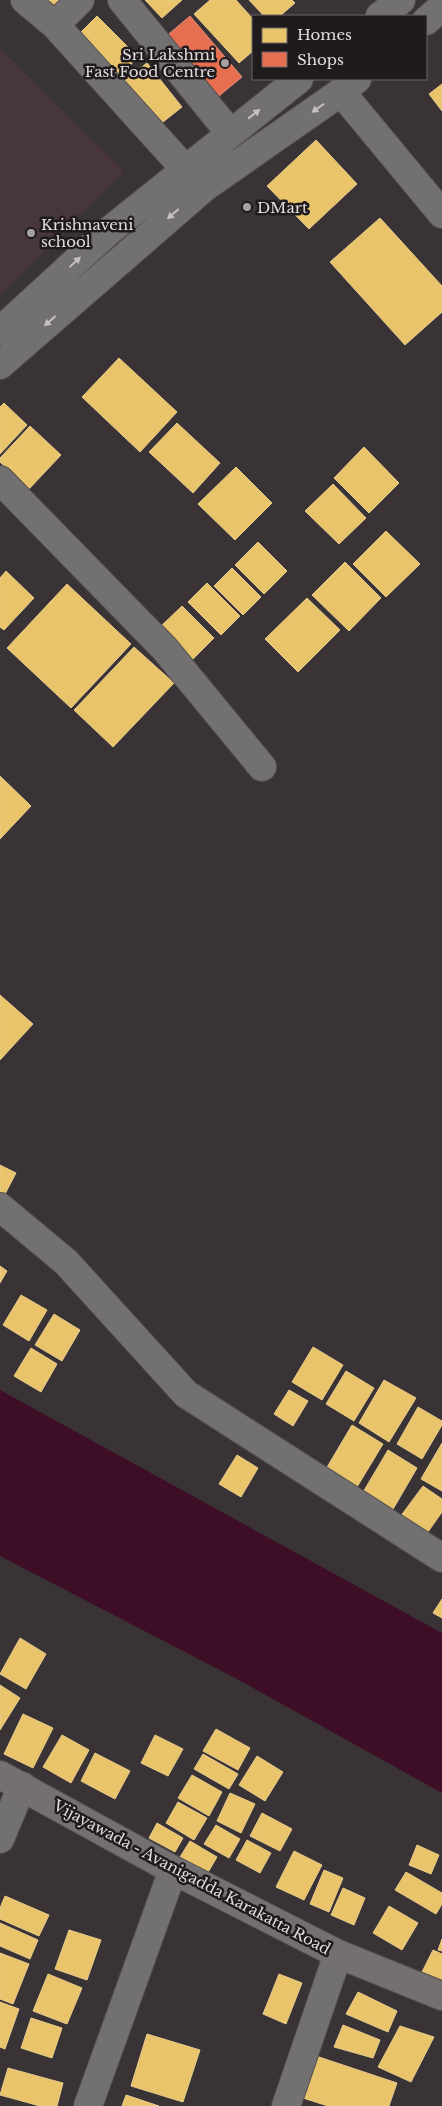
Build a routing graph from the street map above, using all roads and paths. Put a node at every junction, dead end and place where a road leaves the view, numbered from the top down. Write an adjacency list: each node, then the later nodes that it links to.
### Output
1 (25, 0): 8 (street)
2 (80, 0): 8 (street)
3 (122, 0): 11 (street)
4 (401, 0): 6 (street)
5 (442, 7): 7 (street)
6 (381, 15)
7 (427, 19)
8 (56, 25): 12 (street)
9 (298, 80): 11 (street, one-way to 9)
10 (349, 85): 12 (street, one-way to 12); 13 (street)
11 (230, 133): 12 (street)
12 (195, 178): 14 (street, one-way to 12); 15 (street, one-way to 15)
13 (442, 214)
14 (0, 331)
15 (0, 365)
16 (0, 480): 17 (street)
17 (262, 767)
18 (0, 1207): 19 (street)
19 (442, 1558)
20 (11, 1780): 21 (street); 22 (main road, Vijayawada - Avanigadda Karakatta Road)
21 (0, 1839)
22 (173, 1870): 23 (main road, Vijayawada - Avanigadda Karakatta Road); 25 (street)
23 (338, 1954): 24 (main road, Vijayawada - Avanigadda Karakatta Road); 26 (street)
24 (442, 1996)
25 (88, 2106)
26 (286, 2106)

